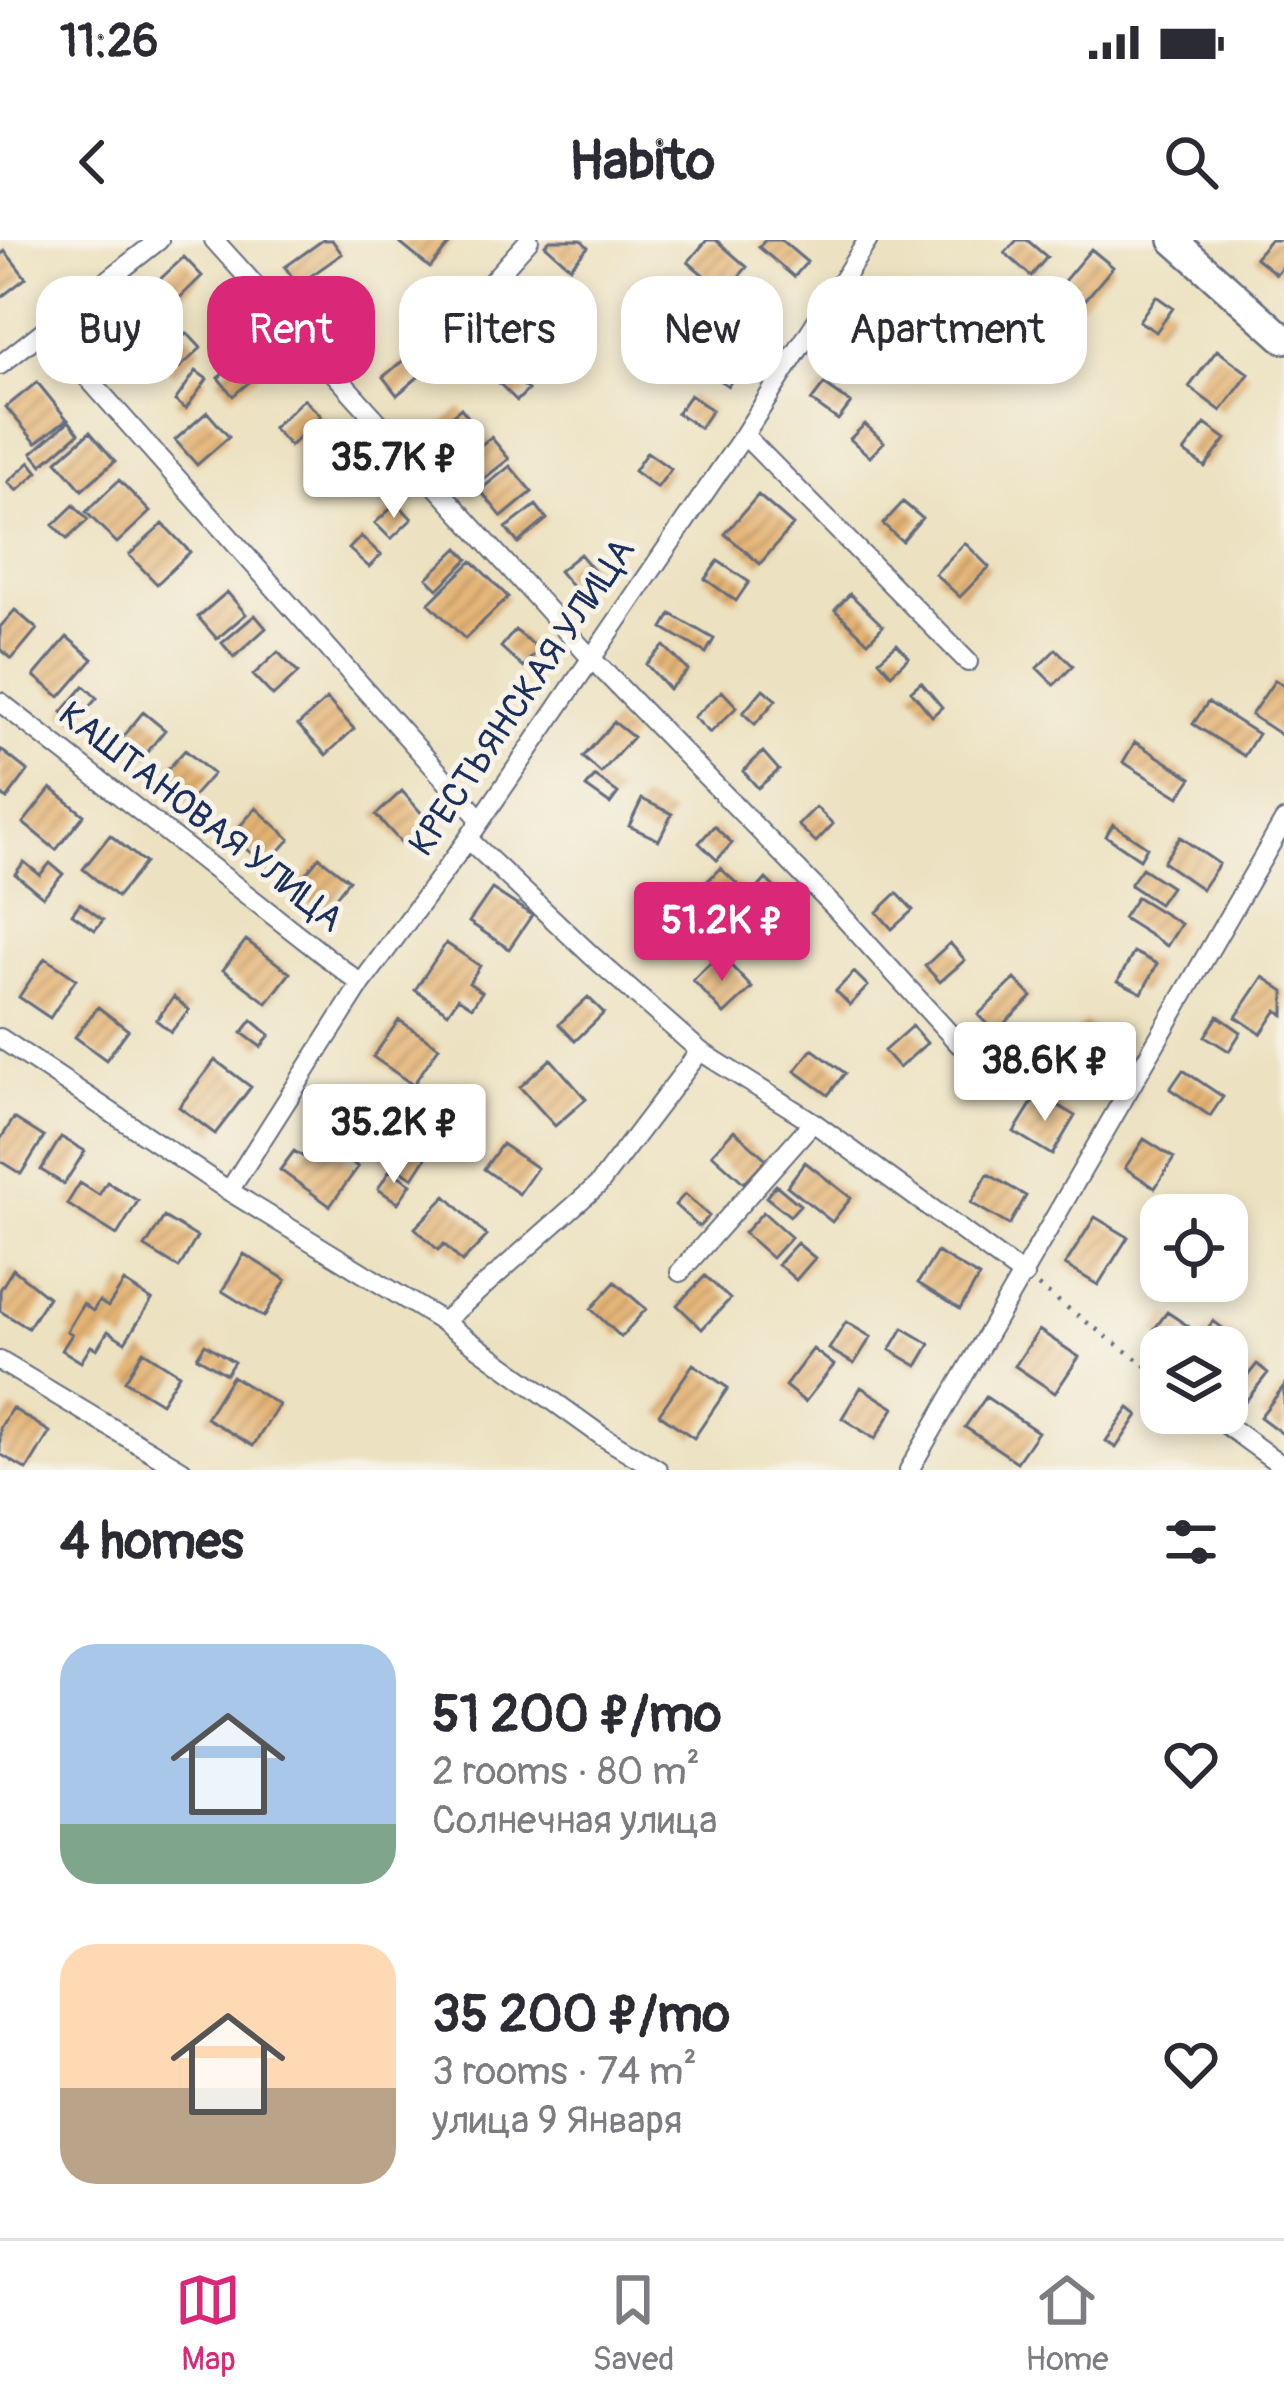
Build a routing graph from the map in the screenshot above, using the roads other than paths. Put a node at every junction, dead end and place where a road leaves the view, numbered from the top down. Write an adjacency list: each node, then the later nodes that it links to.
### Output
1 (159, 240): 6 (street)
2 (214, 240): 13 (street)
3 (529, 240): 7 (street)
4 (868, 240): 12 (street, КРЕСТЬЯНСКАЯ УЛИЦА)
5 (1173, 240): 8 (main road)
6 (115, 276)
7 (497, 276)
8 (1284, 339)
9 (36, 340): 10 (street)
10 (0, 365)
11 (93, 384): 16 (street)
12 (744, 435): 13 (street, КРЕСТЬЯНСКАЯ УЛИЦА); 14 (street)
13 (589, 656): 16 (street, КРЕСТЬЯНСКАЯ УЛИЦА); 21 (street)
14 (968, 662)
15 (0, 702): 19 (street, КАШТАНОВАЯ УЛИЦА)
16 (481, 820): 18 (street, КРЕСТЬЯНСКАЯ УЛИЦА)
17 (1284, 821): 26 (street)
18 (468, 838): 19 (street, КРЕСТЬЯНСКАЯ УЛИЦА); 22 (street)
19 (361, 984): 24 (street, КРЕСТЬЯНСКАЯ УЛИЦА)
20 (0, 1038): 24 (street)
21 (959, 1044)
22 (700, 1051): 23 (street); 27 (street)
23 (813, 1122): 25 (street); 26 (street)
24 (230, 1191): 27 (street)
25 (680, 1272)
26 (1024, 1276): 33 (street)
27 (442, 1322): 32 (street)
28 (0, 1361): 31 (street)
29 (1238, 1434): 30 (street)
30 (1284, 1468)
31 (182, 1470)
32 (658, 1470)
33 (909, 1470)

